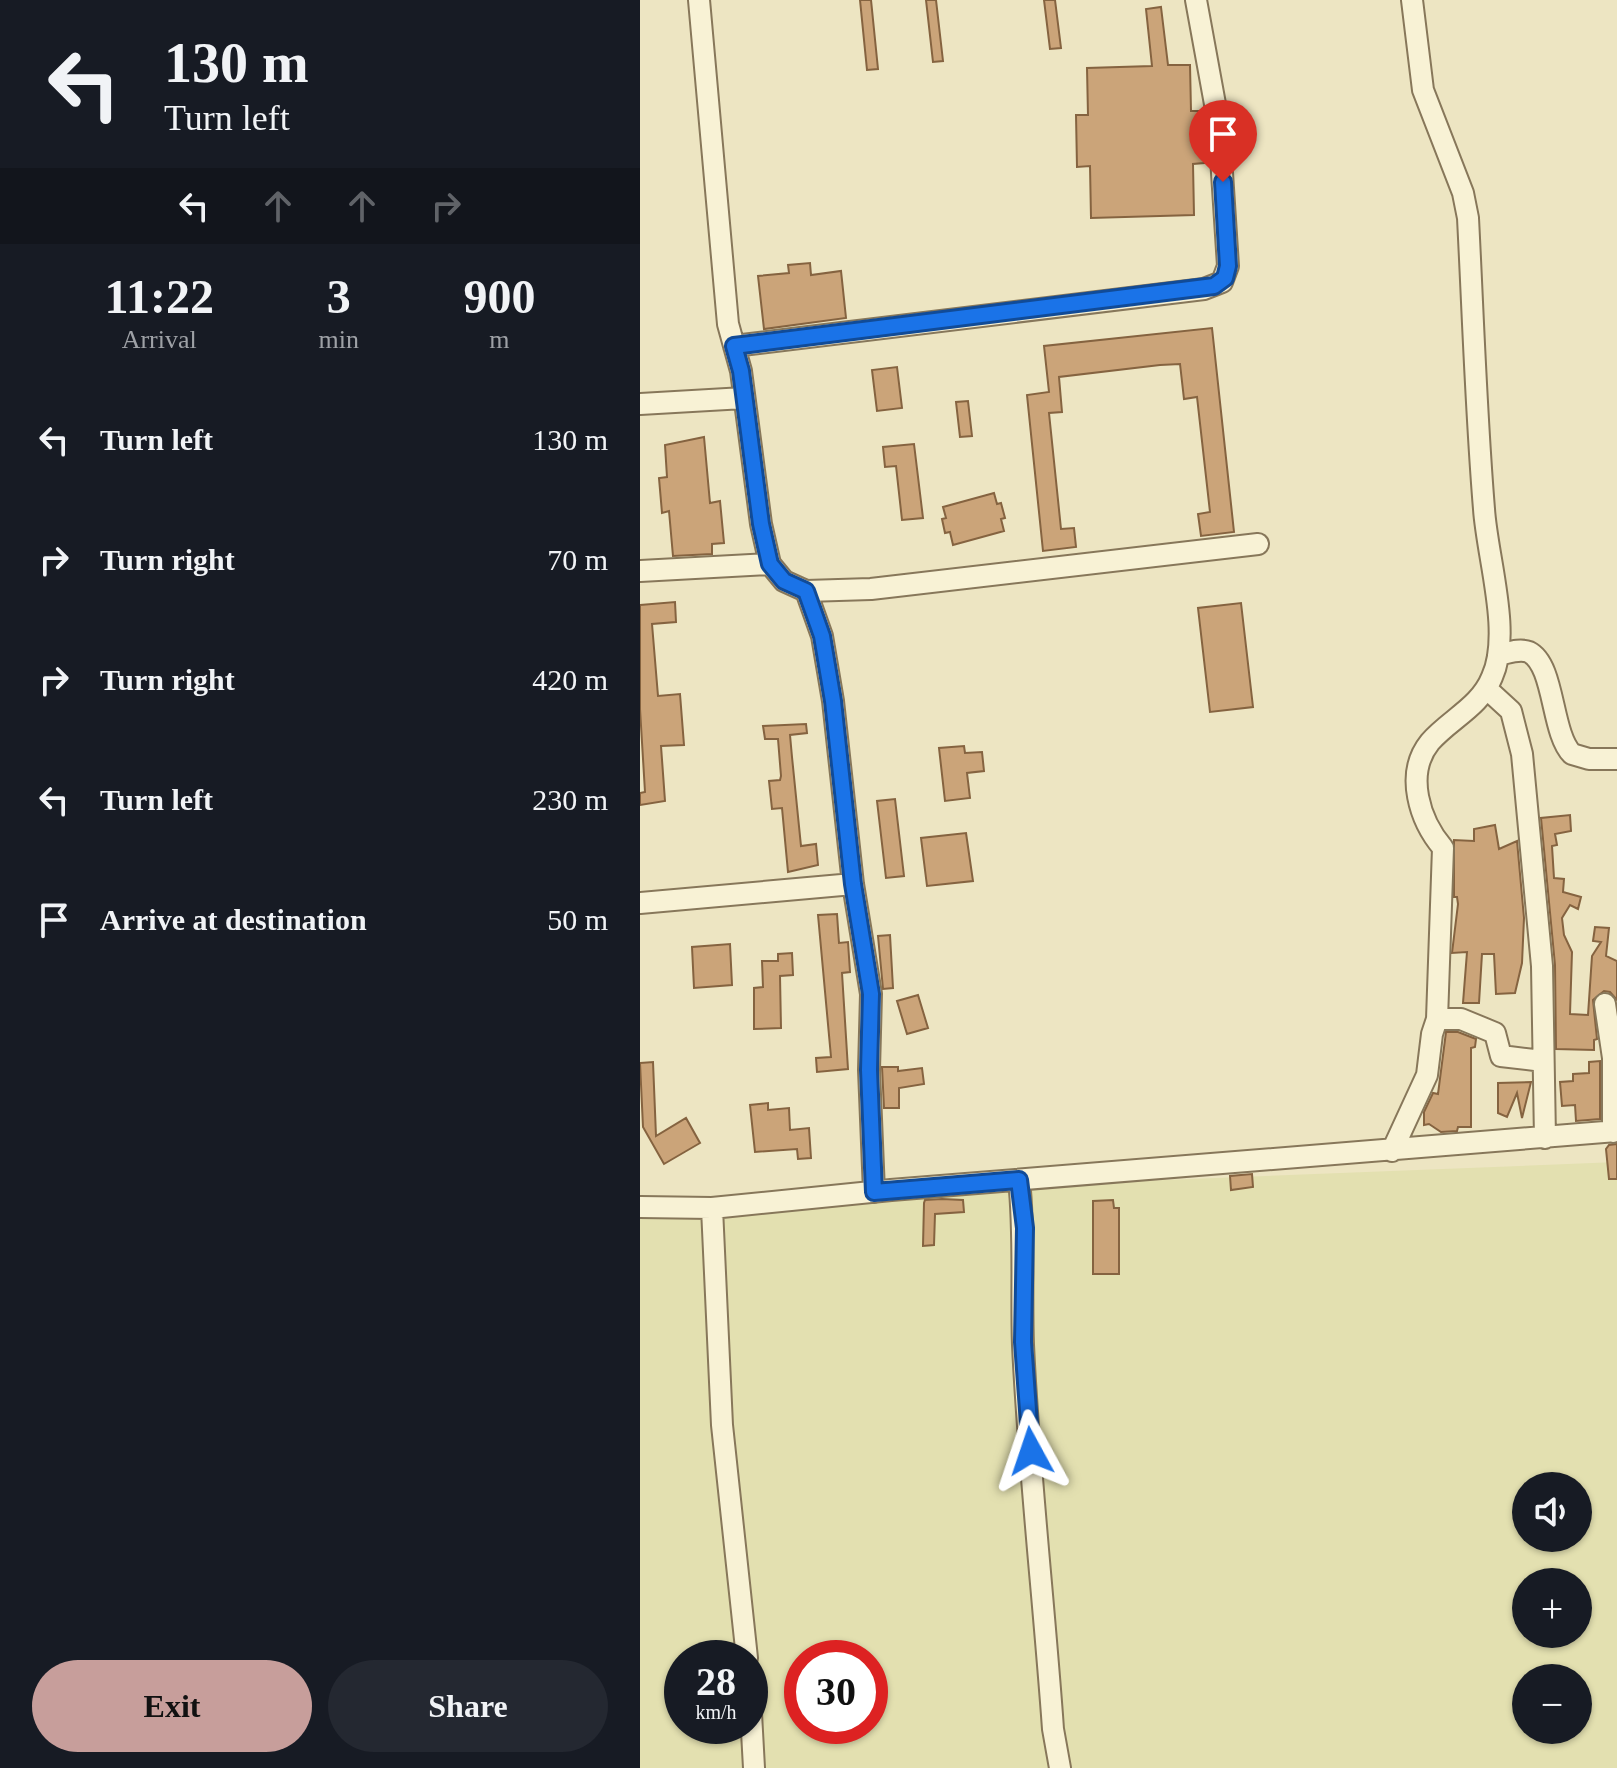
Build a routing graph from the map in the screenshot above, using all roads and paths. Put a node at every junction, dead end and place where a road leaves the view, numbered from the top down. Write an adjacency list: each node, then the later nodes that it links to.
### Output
1 (699, 0): 4 (street)
2 (1196, 0): 4 (street)
3 (1412, 0): 11 (street)
4 (734, 346): 5 (street)
5 (744, 398): 6 (street); 8 (street)
6 (640, 404)
7 (1258, 544): 10 (street)
8 (770, 564): 9 (street); 10 (street)
9 (640, 571)
10 (806, 591): 14 (street)
11 (1498, 655): 12 (street); 13 (street)
12 (1487, 689): 17 (street); 18 (street)
13 (1617, 759)
14 (853, 884): 15 (street); 23 (street)
15 (640, 903)
16 (1605, 1004): 19 (street)
17 (1437, 1019): 18 (street); 21 (street)
18 (1543, 1061): 20 (street)
19 (1615, 1132): 20 (street)
20 (1545, 1138): 21 (street)
21 (1392, 1151): 22 (street)
22 (1019, 1180): 23 (street); 29 (street)
23 (874, 1192): 25 (street)
24 (640, 1207): 25 (street)
25 (712, 1208): 26 (street)
26 (745, 1640)
27 (753, 1744): 28 (street)
28 (754, 1768)
29 (1060, 1768)

